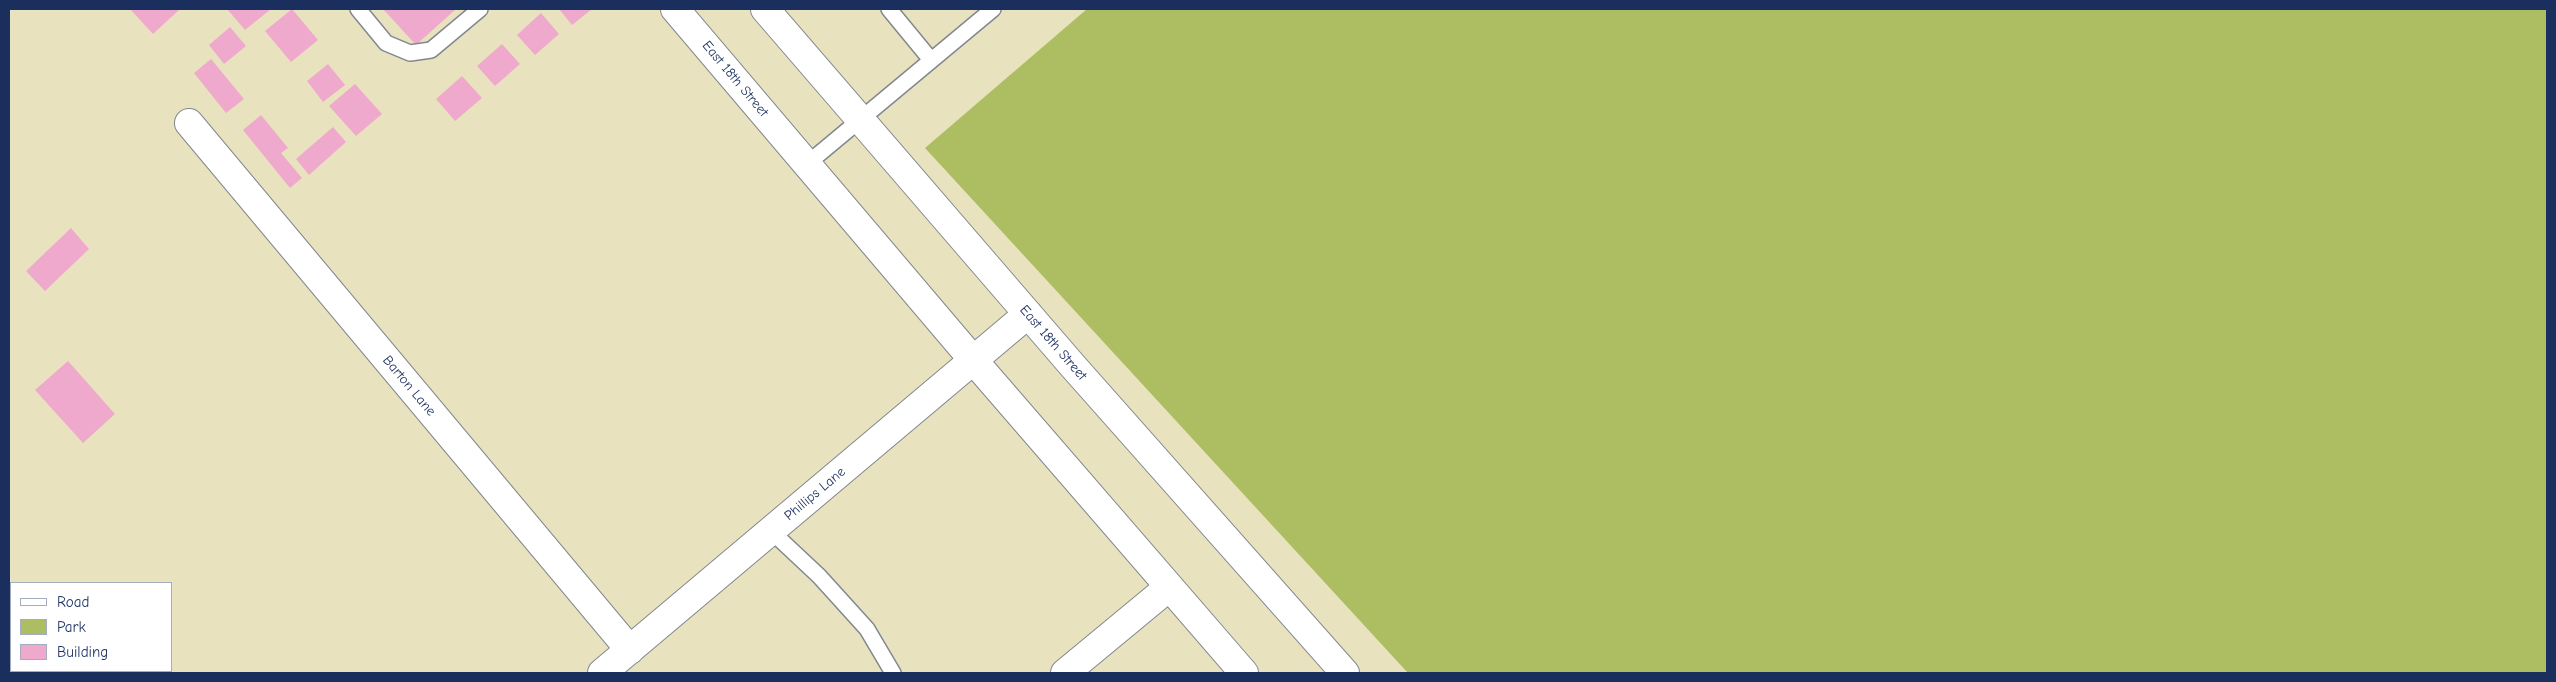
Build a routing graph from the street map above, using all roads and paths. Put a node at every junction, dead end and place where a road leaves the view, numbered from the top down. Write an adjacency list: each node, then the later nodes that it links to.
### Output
1 (358, 9): 2 (lane)
2 (480, 9)
3 (675, 9): 10 (main road, East 18th Street)
4 (765, 9): 8 (main road, East 18th Street)
5 (889, 9): 7 (lane)
6 (993, 9): 7 (lane)
7 (931, 60): 8 (lane)
8 (860, 121): 10 (lane); 11 (main road, East 18th Street)
9 (188, 123): 15 (main road, Barton Lane)
10 (807, 164): 12 (main road, East 18th Street)
11 (1028, 314): 12 (main road, Phillips Lane); 20 (main road, East 18th Street)
12 (974, 361): 13 (main road, Phillips Lane); 14 (main road, East 18th Street)
13 (771, 531): 15 (main road, Phillips Lane); 17 (lane)
14 (1169, 587): 18 (main road); 19 (main road, East 18th Street)
15 (630, 650): 16 (main road, Phillips Lane)
16 (602, 673)
17 (893, 673)
18 (1065, 673)
19 (1244, 673)
20 (1345, 673)

